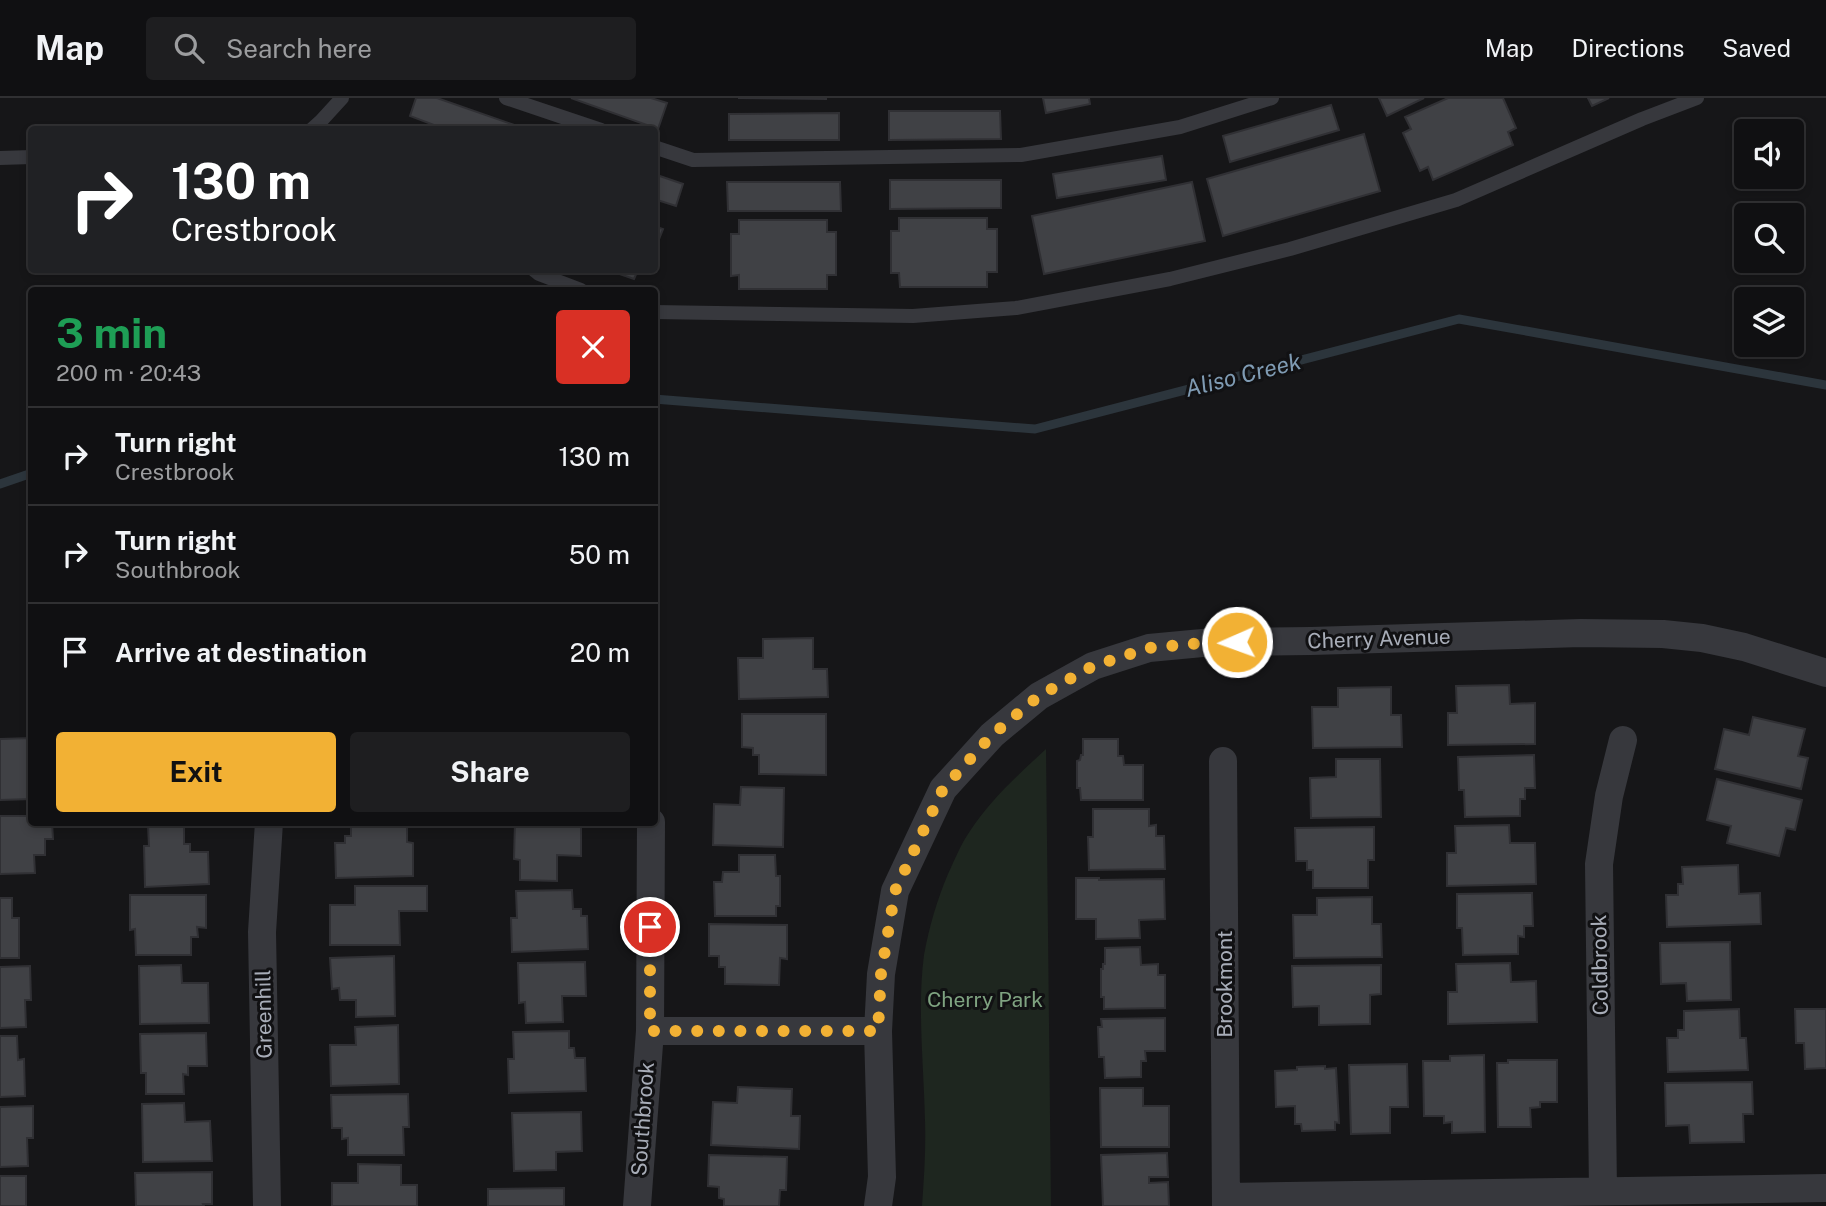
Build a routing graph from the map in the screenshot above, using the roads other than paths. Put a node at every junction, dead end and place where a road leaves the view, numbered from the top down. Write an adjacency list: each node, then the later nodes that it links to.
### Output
1 (342, 98): 6 (lane)
2 (506, 98): 5 (lane)
3 (1272, 98): 7 (lane)
4 (1697, 98): 12 (lane)
5 (563, 124)
6 (315, 126)
7 (658, 148)
8 (28, 157): 9 (lane)
9 (0, 158)
10 (538, 273): 11 (lane)
11 (573, 287)
12 (658, 312)
13 (1826, 673): 19 (street, Cherry Avenue)
14 (1623, 740): 21 (street, Coldbrook)
15 (1223, 761): 22 (street, Brookmont)
16 (269, 826): 23 (street, Greenhill)
17 (651, 826): 18 (street, Southbrook)
18 (650, 1031): 19 (street); 24 (street, Southbrook)
19 (878, 1031): 25 (street, Cherry Avenue)
20 (1826, 1188): 21 (street)
21 (1603, 1191): 22 (street)
22 (1226, 1201)
23 (267, 1206)
24 (637, 1206)
25 (878, 1206)

